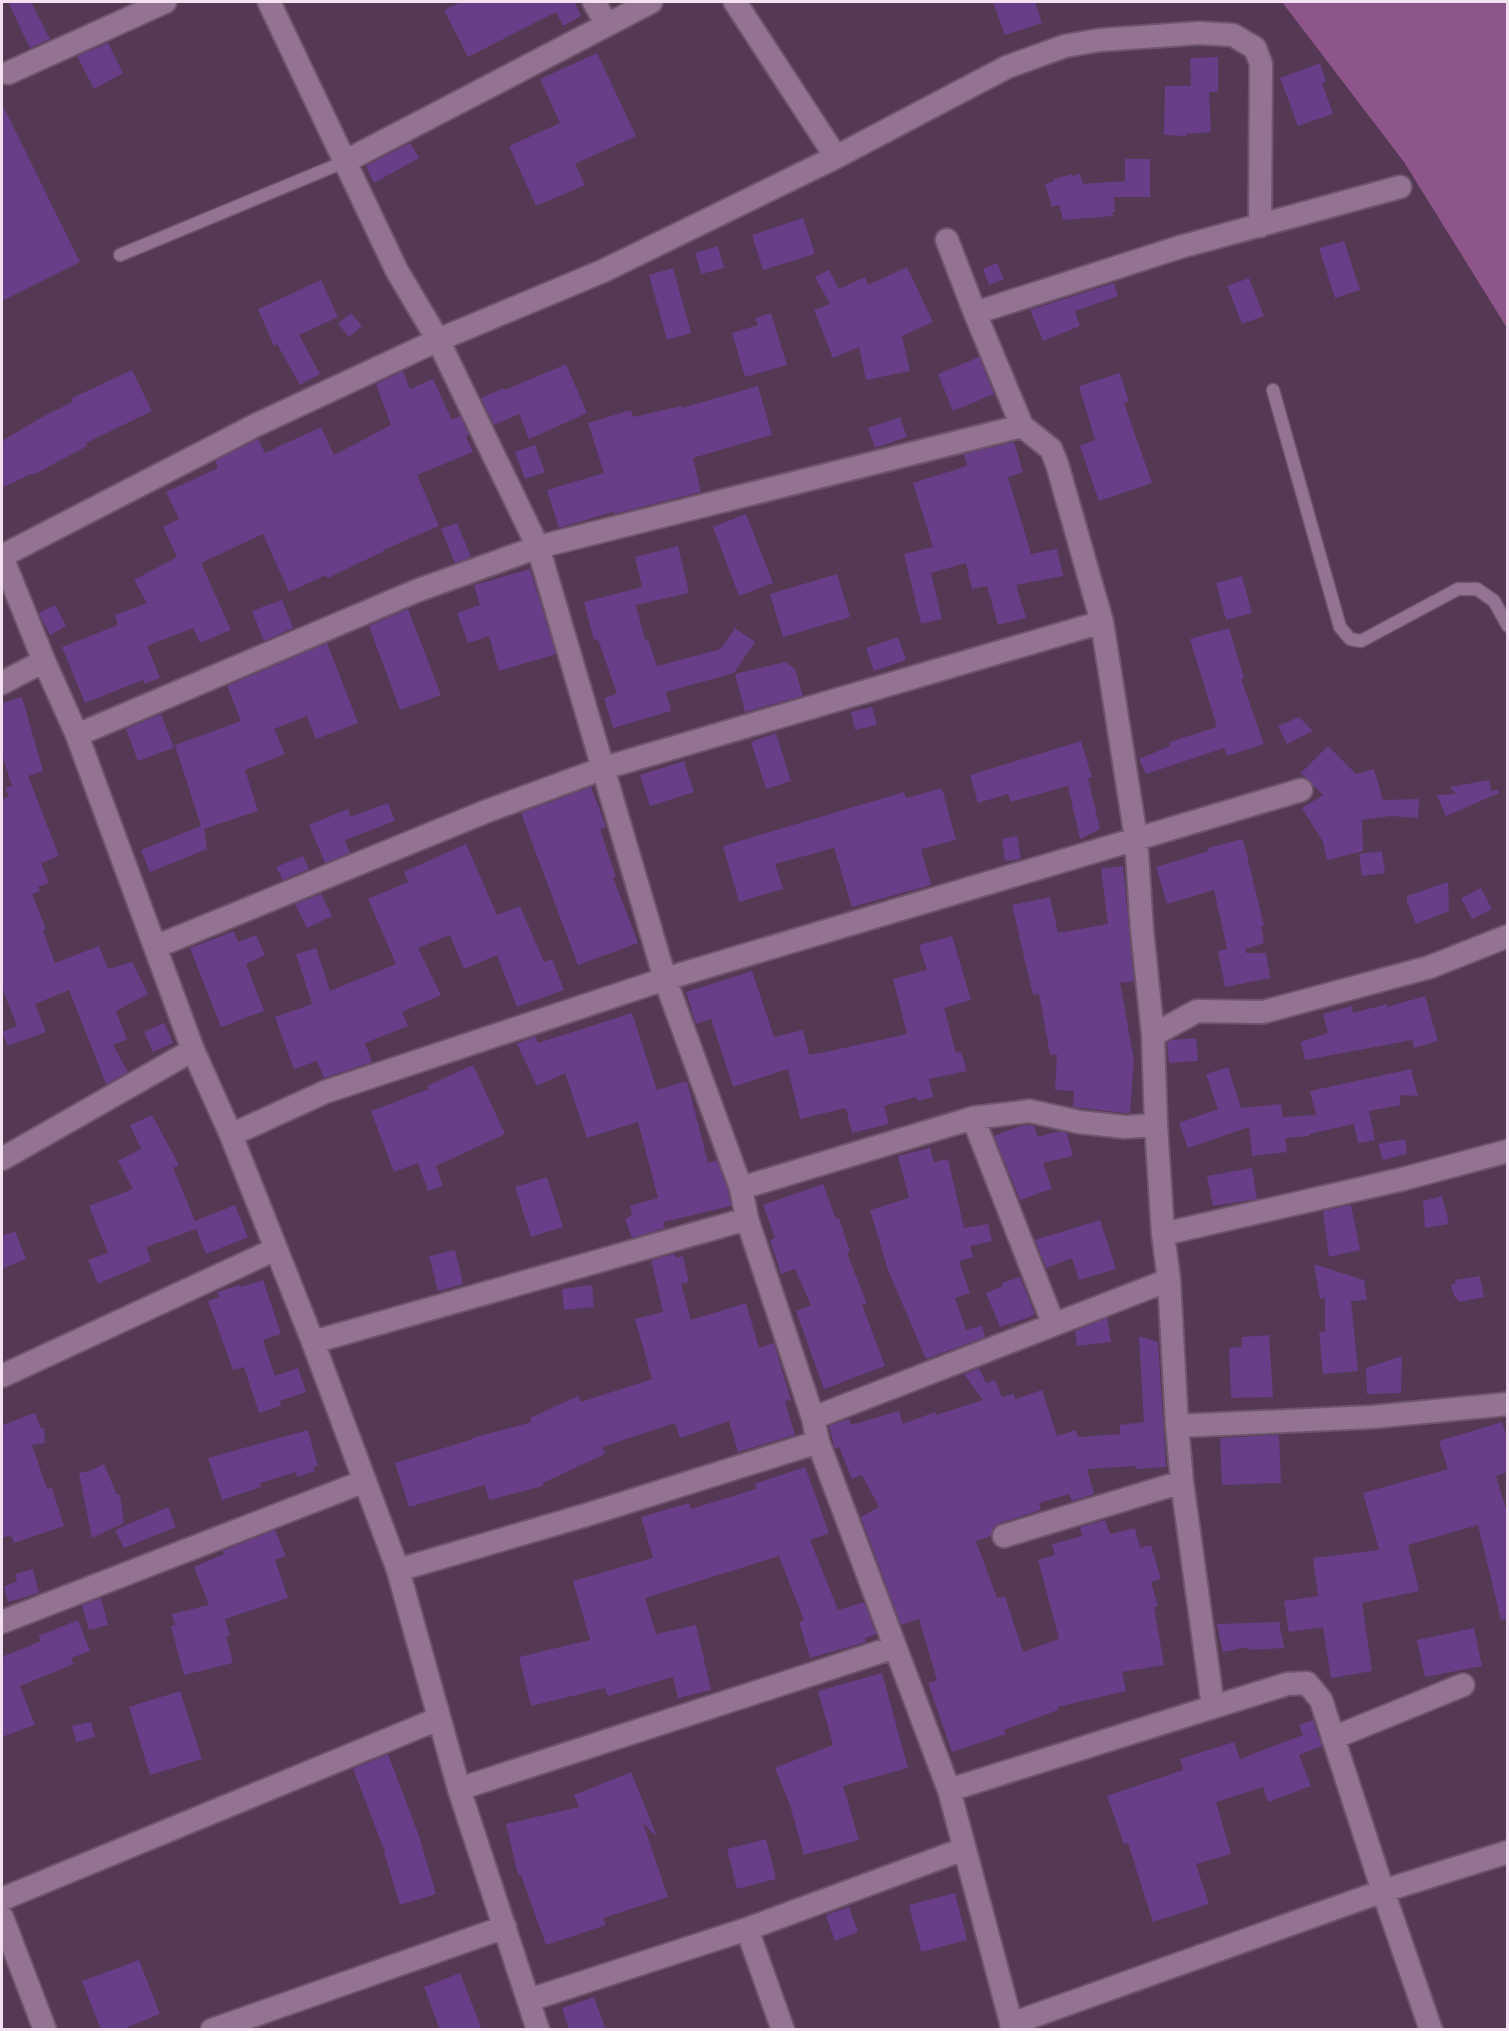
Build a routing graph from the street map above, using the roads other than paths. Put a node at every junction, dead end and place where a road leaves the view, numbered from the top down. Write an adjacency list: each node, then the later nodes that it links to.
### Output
1 (165, 2): 7 (street)
2 (269, 2): 9 (street)
3 (594, 2): 6 (street)
4 (651, 2): 6 (street)
5 (735, 2): 8 (street)
6 (607, 25): 9 (street)
7 (8, 73)
8 (836, 158): 11 (street); 15 (street)
9 (344, 162): 13 (lane); 15 (street)
10 (1400, 187): 11 (street)
11 (1260, 226): 14 (street)
12 (947, 240): 14 (street)
13 (120, 255)
14 (975, 313): 17 (street)
15 (438, 340): 18 (street); 19 (street)
16 (1273, 390): 21 (lane)
17 (1022, 426): 18 (street); 20 (street)
18 (538, 547): 24 (street); 25 (street)
19 (2, 556): 22 (street)
20 (1102, 622): 25 (street); 27 (street)
21 (1508, 626)
22 (44, 662): 23 (street); 24 (street)
23 (2, 683)
24 (77, 735): 29 (street)
25 (604, 768): 29 (street); 30 (street)
26 (1301, 790): 27 (street)
27 (1136, 838): 30 (street); 31 (street)
28 (1508, 936): 31 (street)
29 (155, 947): 32 (street)
30 (665, 979): 35 (street); 38 (street)
31 (1153, 1035): 34 (street)
32 (193, 1050): 35 (street); 37 (street)
33 (973, 1118): 34 (street); 38 (street); 43 (street)
34 (1156, 1125): 40 (street)
35 (231, 1135): 41 (street)
36 (1508, 1151): 40 (street)
37 (2, 1160)
38 (741, 1188): 39 (street)
39 (747, 1219): 44 (street); 47 (street)
40 (1163, 1234): 42 (street)
41 (276, 1250): 44 (street); 45 (street)
42 (1169, 1280): 43 (street); 48 (street)
43 (1053, 1323): 47 (street)
44 (314, 1342): 50 (street)
45 (2, 1376)
46 (1508, 1404): 48 (street)
47 (813, 1418): 49 (street)
48 (1177, 1426): 51 (street)
49 (819, 1442): 53 (street); 55 (street)
50 (365, 1481): 53 (street); 54 (street)
51 (1182, 1482): 52 (street); 57 (street)
52 (1004, 1536)
53 (398, 1570): 58 (street)
54 (2, 1622)
55 (895, 1647): 60 (street); 61 (street)
56 (1463, 1684): 59 (street)
57 (1213, 1707): 59 (street); 61 (street)
58 (438, 1719): 60 (street); 65 (street)
59 (1333, 1738): 64 (street)
60 (459, 1789): 67 (street)
61 (949, 1790): 62 (street)
62 (964, 1850): 68 (street); 70 (street)
63 (1508, 1852): 64 (street)
64 (1383, 1891): 70 (street); 75 (street)
65 (2, 1899)
66 (2, 1917): 71 (street)
67 (505, 1927): 69 (street); 72 (street)
68 (747, 1929): 69 (street); 74 (street)
69 (529, 2000): 73 (street)
70 (1012, 2027)
71 (45, 2030)
72 (212, 2030)
73 (538, 2030)
74 (783, 2030)
75 (1431, 2030)

